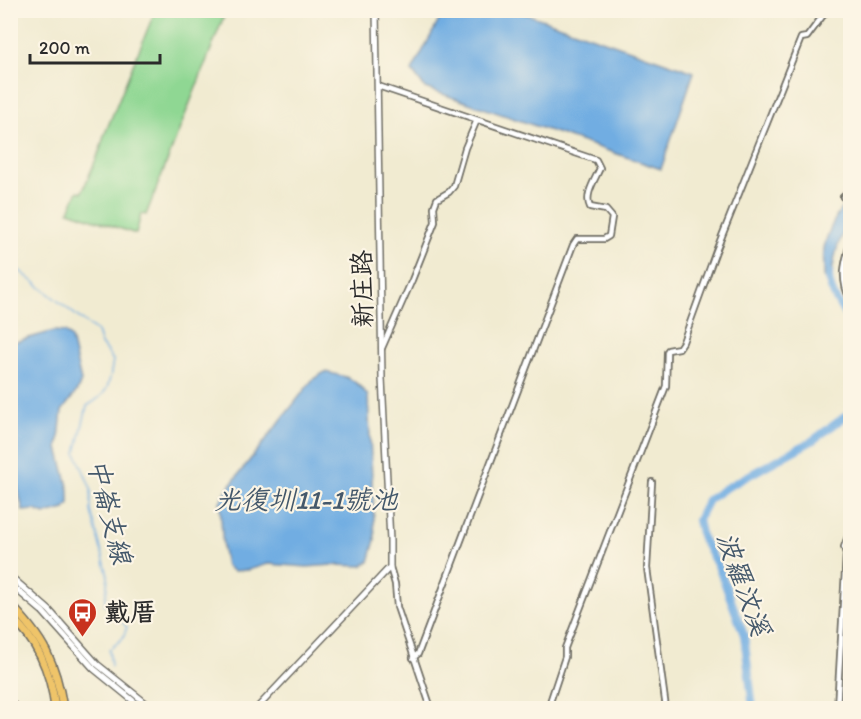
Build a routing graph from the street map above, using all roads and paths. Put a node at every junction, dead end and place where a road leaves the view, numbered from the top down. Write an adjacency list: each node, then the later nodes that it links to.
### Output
1 (376, 10): 3 (street, 新庄路)
2 (827, 10): 25 (street)
3 (378, 86): 4 (street); 9 (street, 新庄路)
4 (477, 120): 9 (street); 17 (street)
5 (850, 191): 6 (street)
6 (843, 197)
7 (850, 244): 8 (street)
8 (850, 299)
9 (382, 348): 12 (street, 新庄路)
10 (652, 482): 26 (street)
11 (850, 497): 27 (street)
12 (390, 567): 17 (street); 23 (street)
13 (10, 576): 22 (street)
14 (10, 584): 21 (street)
15 (10, 604): 18 (main road)
16 (10, 616): 18 (main road)
17 (413, 658): 24 (street)
18 (53, 677): 19 (main road); 20 (main road)
19 (56, 708)
20 (63, 708)
21 (142, 708)
22 (152, 708)
23 (257, 708)
24 (431, 708)
25 (548, 708)
26 (666, 708)
27 (837, 708)

